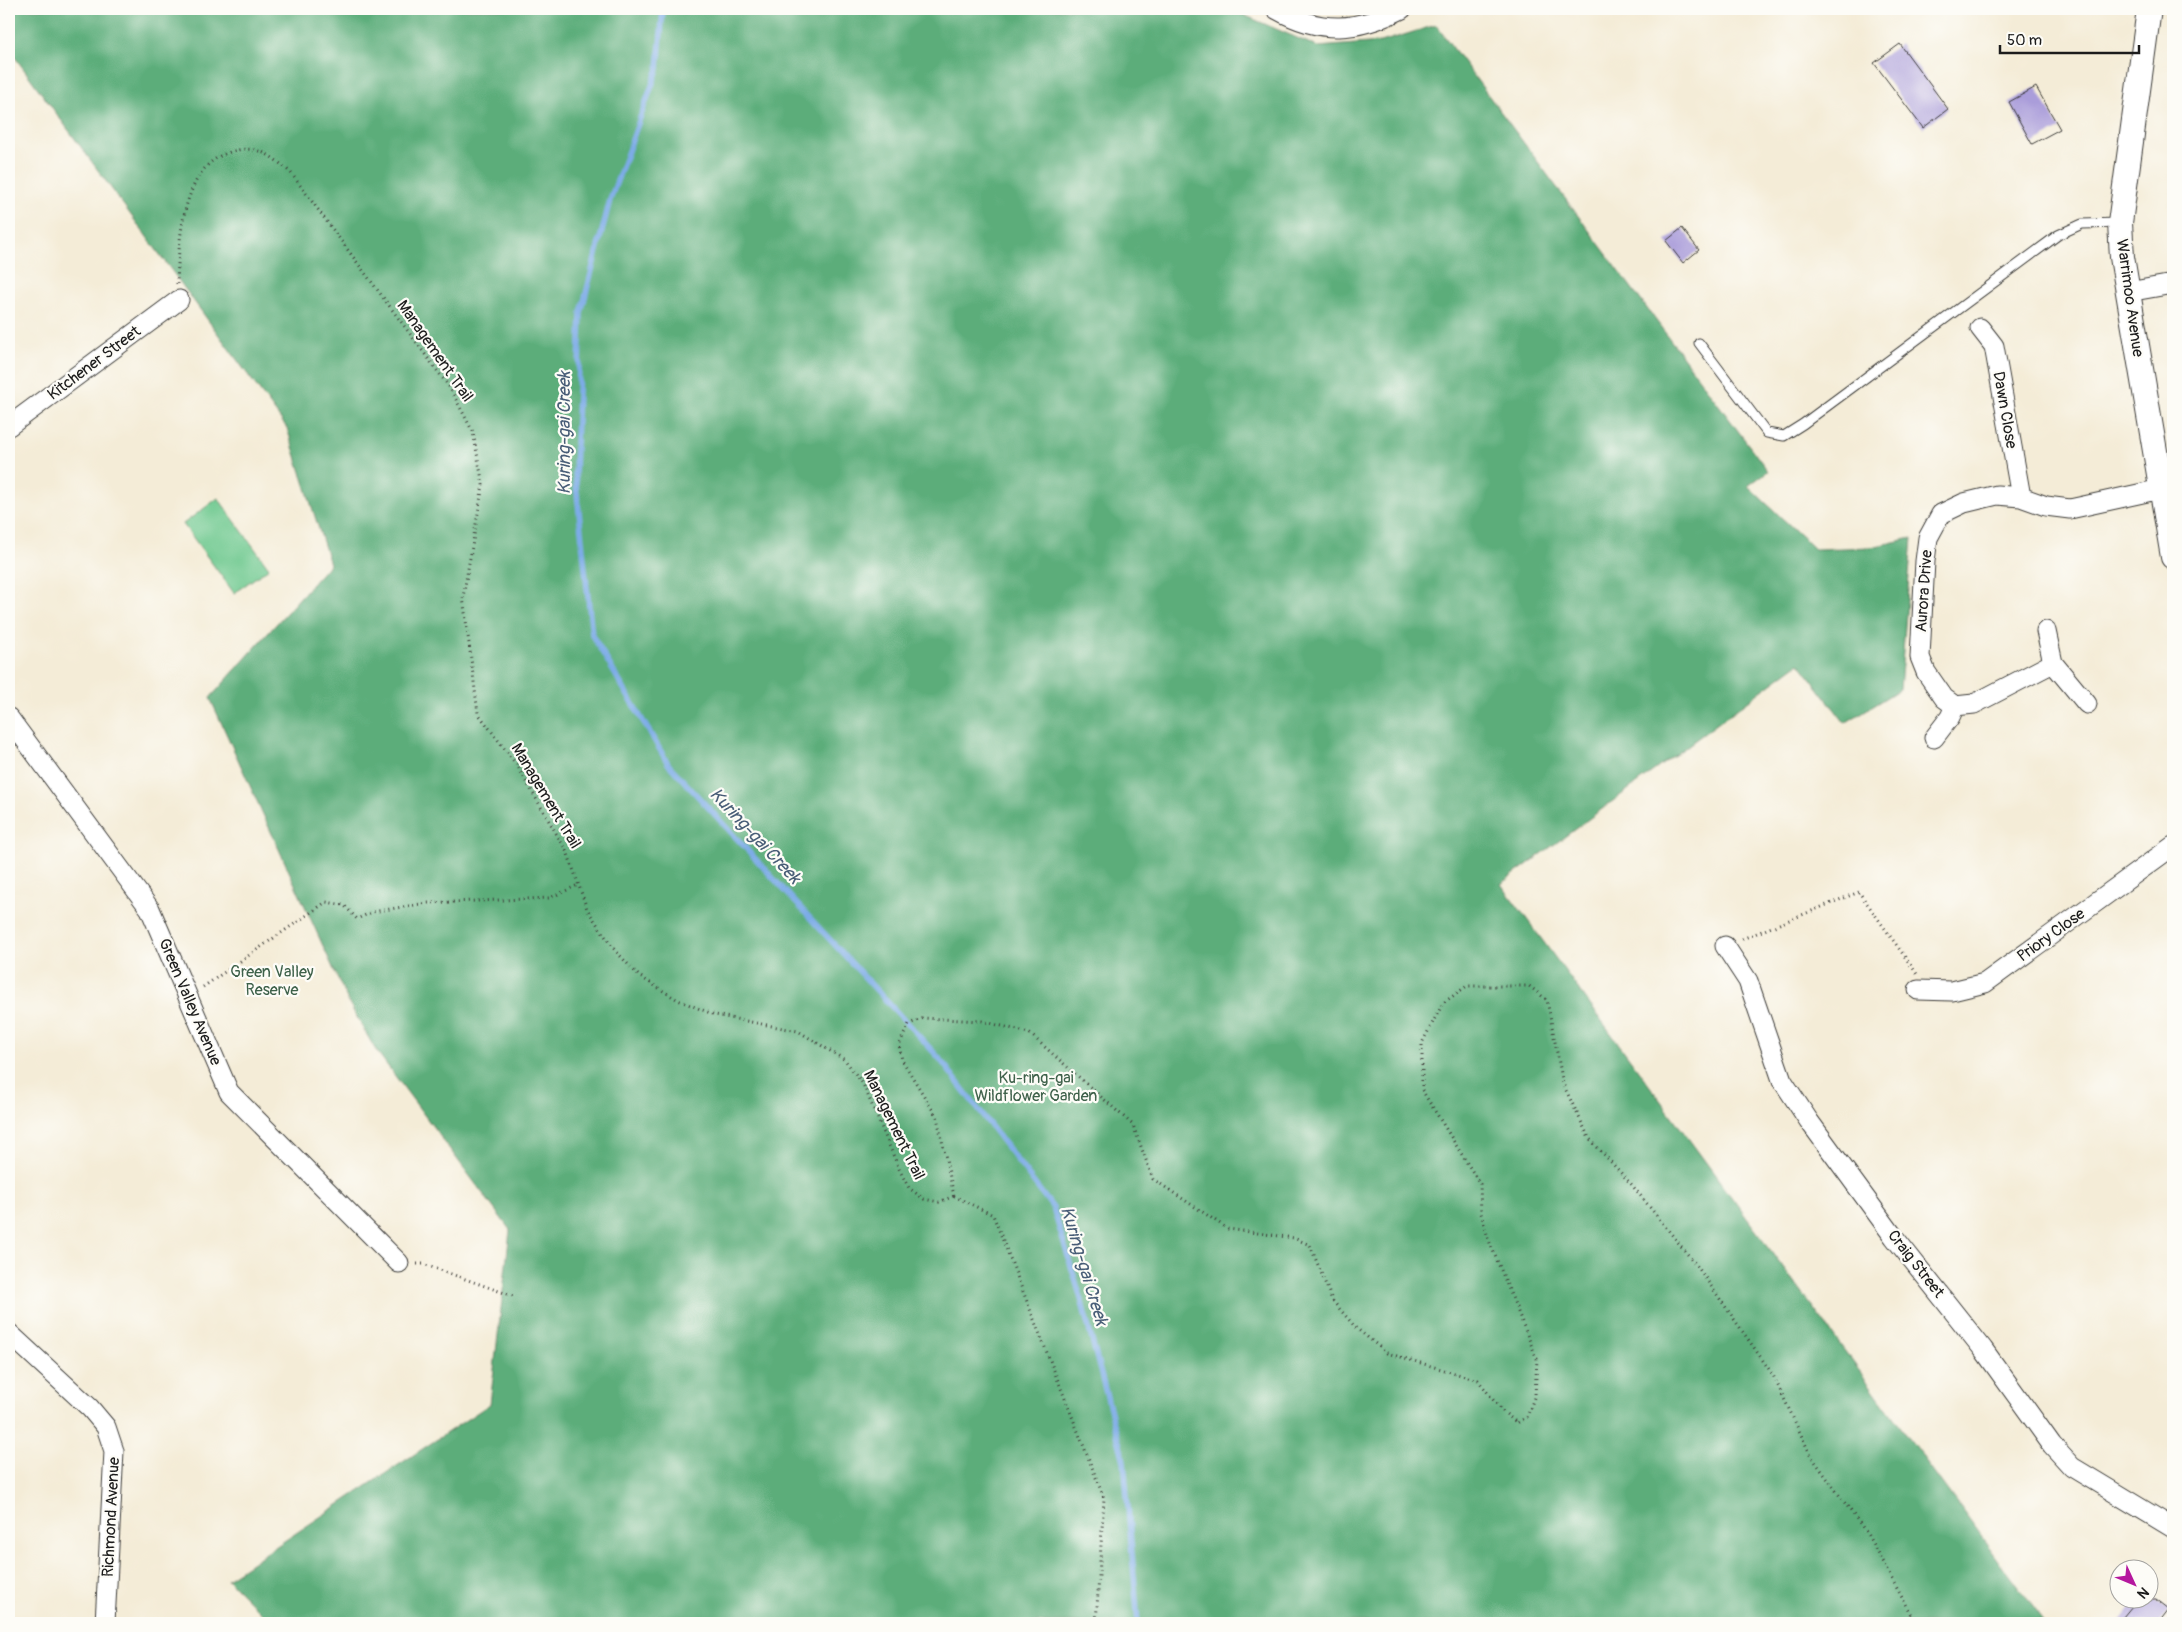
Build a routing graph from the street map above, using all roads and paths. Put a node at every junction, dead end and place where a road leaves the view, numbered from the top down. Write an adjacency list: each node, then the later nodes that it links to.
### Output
1 (1276, 9): 2 (street)
2 (1402, 9)
3 (2149, 9): 4 (street, Warrimoo Avenue)
4 (2120, 223): 6 (street, Warrimoo Avenue); 9 (lane)
5 (2173, 284): 6 (street)
6 (2128, 292): 11 (street, Warrimoo Avenue)
7 (179, 300): 10 (street, Kitchener Street); 21 (path, Management Trail)
8 (1980, 328): 12 (street, Dawn Close)
9 (1699, 343)
10 (9, 426)
11 (2160, 489): 12 (street, Aurora Drive); 13 (street, Warrimoo Avenue)
12 (2021, 498): 17 (street, Aurora Drive)
13 (2173, 557)
14 (2046, 631): 15 (street)
15 (2053, 663): 16 (street); 17 (street)
16 (2087, 704)
17 (1955, 706): 19 (street)
18 (9, 718): 24 (street, Green Valley Avenue)
19 (1934, 738)
20 (2173, 846): 23 (street, Priory Close)
21 (579, 885): 24 (path); 25 (path, Management Trail)
22 (1724, 946): 23 (path); 29 (street, Craig Street)
23 (1923, 990)
24 (188, 998): 26 (street, Green Valley Avenue)
25 (954, 1196): 31 (path); 32 (path)
26 (399, 1263): 27 (path)
27 (512, 1296)
28 (9, 1333): 30 (street, Richmond Avenue)
29 (2173, 1528)
30 (105, 1623)
31 (1096, 1623)
32 (1916, 1623)

